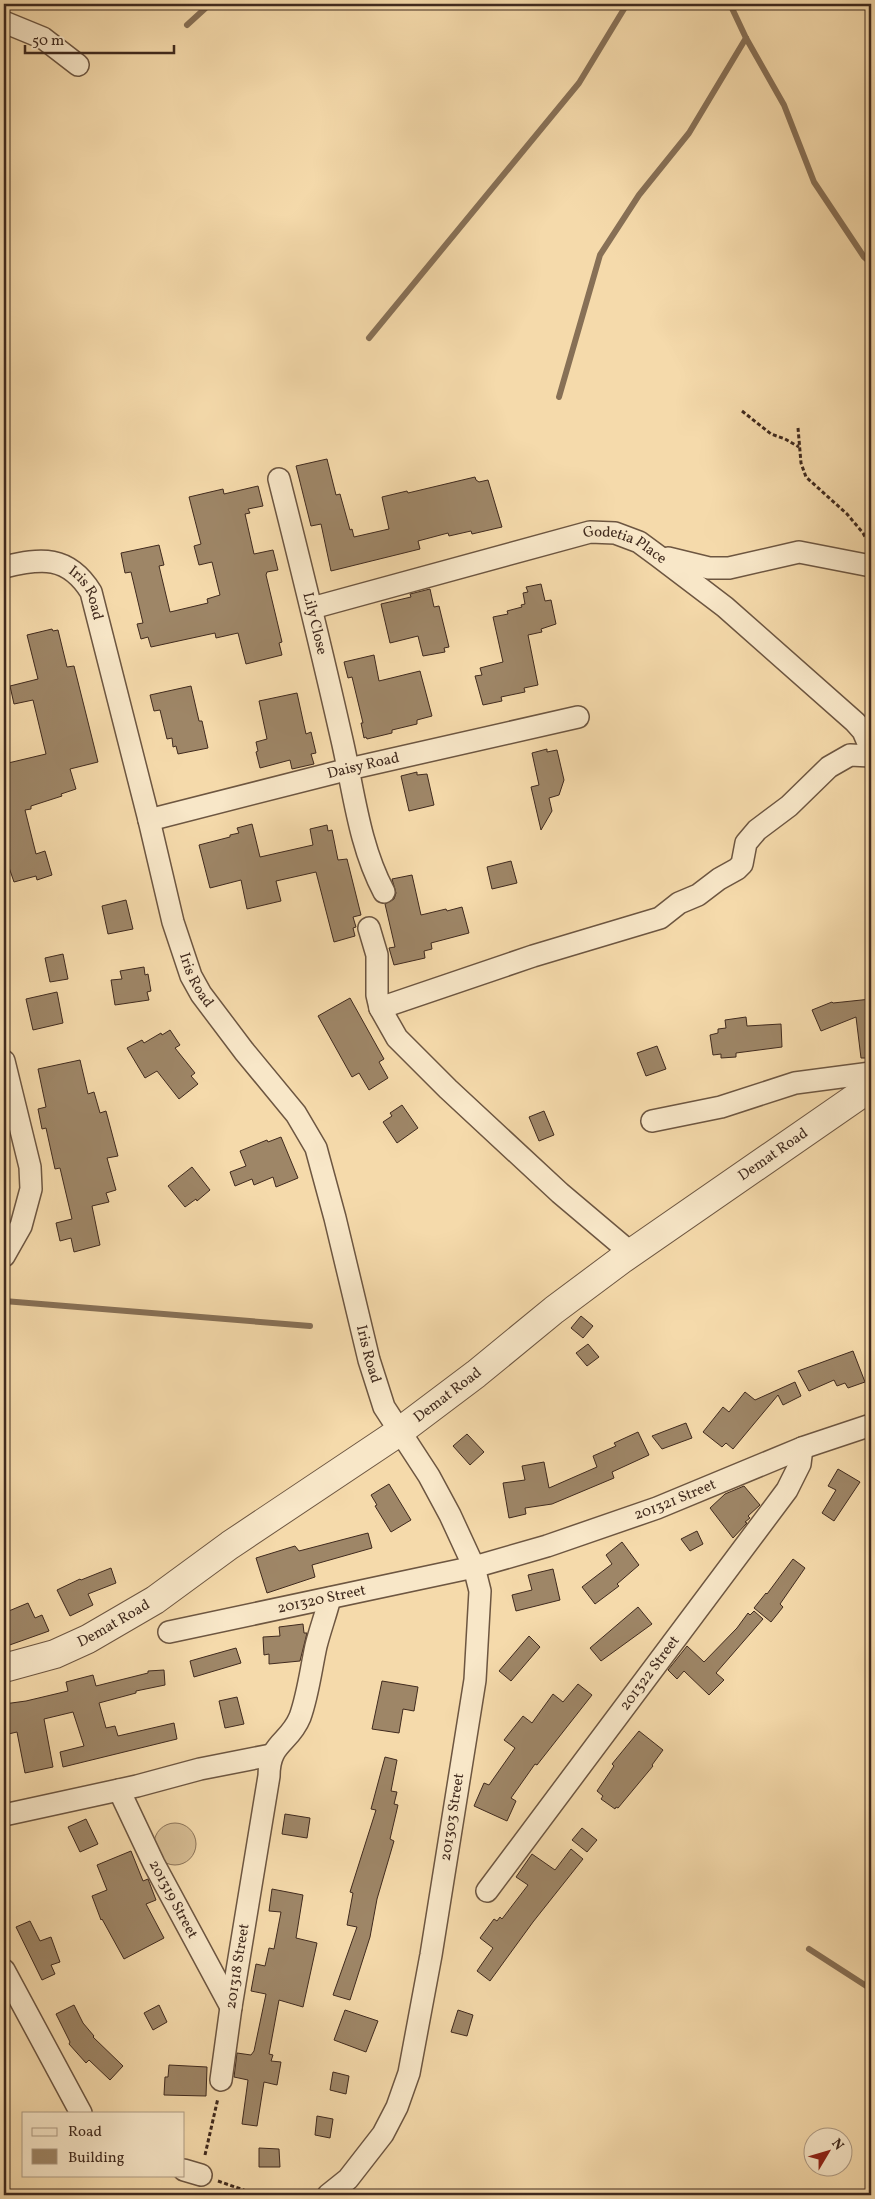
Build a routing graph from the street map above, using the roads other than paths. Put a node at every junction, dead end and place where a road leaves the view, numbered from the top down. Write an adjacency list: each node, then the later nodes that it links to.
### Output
1 (4, 22): 2 (street)
2 (78, 65)
3 (279, 479): 7 (street, Lily Close)
4 (658, 556): 5 (street); 7 (street, Godetia Place); 9 (street, Godetia Place)
5 (871, 566)
6 (4, 567): 12 (street, Iris Road)
7 (312, 608): 11 (street, Lily Close)
8 (578, 717): 11 (street, Daisy Road)
9 (871, 750)
10 (871, 756): 15 (street)
11 (349, 769): 12 (street, Daisy Road); 13 (street, Lily Close)
12 (150, 820): 23 (street, Iris Road)
13 (384, 892)
14 (369, 928): 15 (street)
15 (380, 1008): 20 (street)
16 (4, 1061): 21 (street)
17 (871, 1073): 19 (street)
18 (871, 1087): 20 (street, Demat Road)
19 (652, 1121)
20 (632, 1253): 23 (street, Demat Road)
21 (4, 1256)
22 (871, 1425): 24 (street, 201321 Street)
23 (399, 1432): 25 (street, 201303 Street); 28 (street, Demat Road)
24 (802, 1448): 25 (street, 201321 Street); 32 (street, 201322 Street)
25 (474, 1567): 26 (street, 201320 Street); 37 (street, 201303 Street)
26 (330, 1598): 27 (street, 201320 Street); 29 (street)
27 (169, 1632)
28 (4, 1668)
29 (271, 1755): 30 (street); 34 (street, 201318 Street)
30 (119, 1790): 31 (street); 34 (street, 201319 Street)
31 (4, 1815)
32 (487, 1891)
33 (4, 1970): 36 (street)
34 (231, 2006): 35 (street, 201318 Street)
35 (222, 2080)
36 (79, 2112)
37 (328, 2195)

